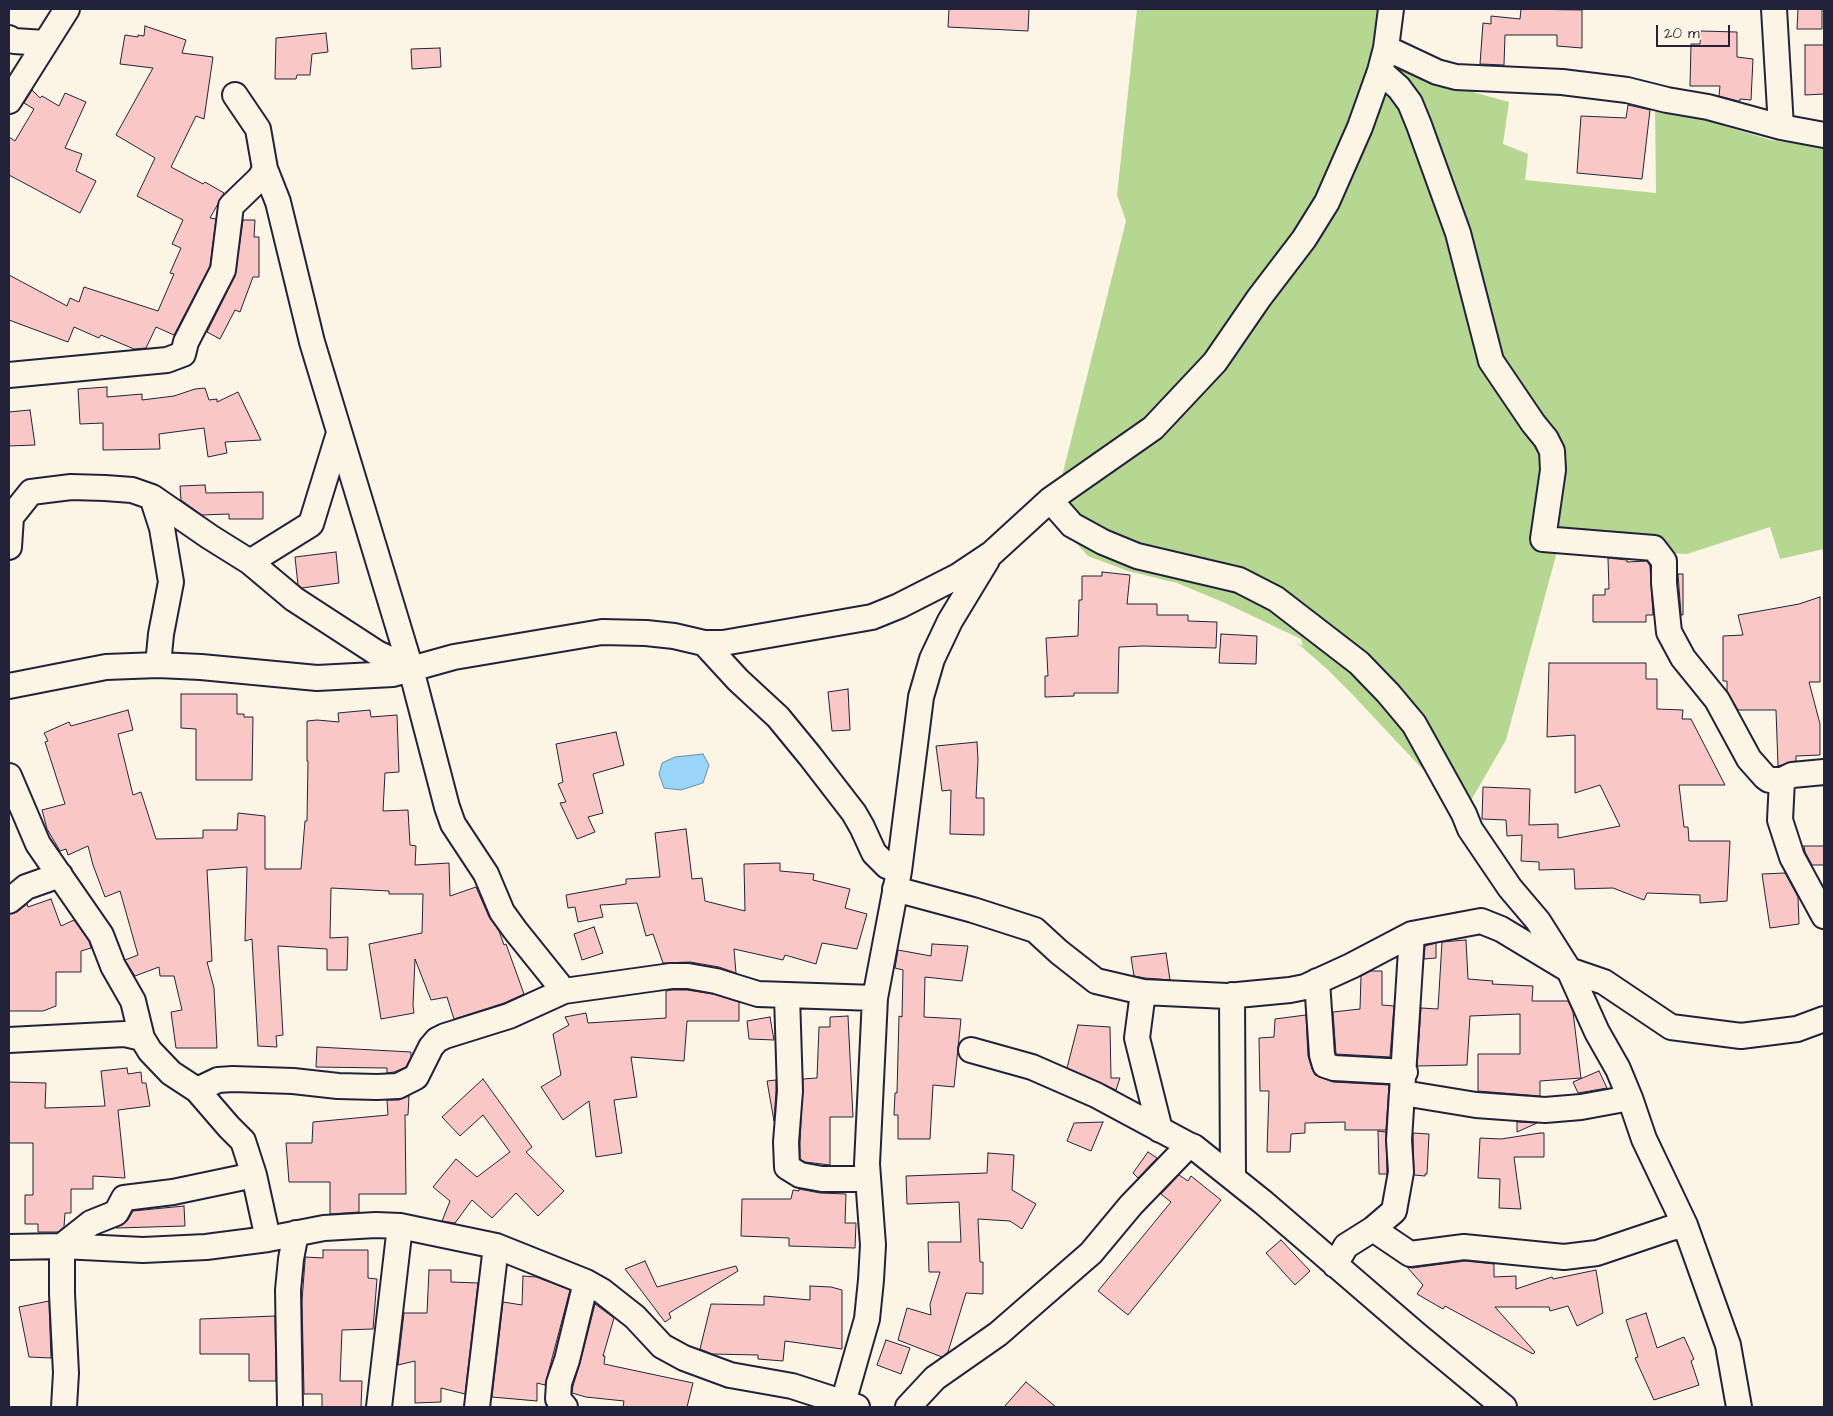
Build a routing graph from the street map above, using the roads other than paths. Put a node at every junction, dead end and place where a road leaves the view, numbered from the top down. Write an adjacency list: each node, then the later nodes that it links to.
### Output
1 (67, 9): 5 (street)
2 (1391, 9): 6 (street)
3 (1774, 9): 10 (street)
4 (9, 38): 5 (street)
5 (45, 43): 9 (street)
6 (1386, 48): 7 (street); 10 (street)
7 (1380, 71): 16 (street); 26 (street)
8 (235, 95): 12 (street)
9 (9, 101)
10 (1780, 127): 11 (street)
11 (1824, 135)
12 (265, 169): 13 (street); 14 (street)
13 (9, 375)
14 (340, 433): 19 (street); 22 (street)
15 (152, 497): 17 (street); 19 (street); 21 (street)
16 (1050, 500): 18 (street); 32 (street)
17 (9, 546)
18 (990, 554): 20 (street); 28 (street)
19 (250, 562): 22 (street)
20 (704, 643): 22 (street); 28 (street)
21 (158, 665): 22 (street); 23 (street)
22 (411, 669): 34 (street)
23 (9, 686)
24 (1824, 772): 26 (street)
25 (9, 776): 27 (street)
26 (1782, 780): 30 (street)
27 (60, 875): 29 (street); 40 (street)
28 (897, 880): 35 (street); 38 (street)
29 (9, 901)
30 (1824, 916)
31 (1412, 934): 32 (street); 33 (street); 43 (street)
32 (1569, 970): 39 (street); 45 (street)
33 (1317, 981): 37 (street); 43 (street)
34 (564, 992): 36 (street); 44 (street)
35 (1143, 992): 37 (street); 46 (street)
36 (788, 996): 38 (street); 50 (street)
37 (1232, 996): 49 (street)
38 (875, 998): 50 (street)
39 (1824, 1019)
40 (142, 1038): 41 (street); 44 (street)
41 (9, 1040)
42 (971, 1050): 46 (street)
43 (1404, 1082): 45 (street); 53 (street)
44 (196, 1090): 48 (street)
45 (1630, 1098): 51 (street)
46 (1160, 1130): 47 (street)
47 (1189, 1145): 49 (street); 67 (street)
48 (254, 1175): 55 (street); 56 (street)
49 (1233, 1177): 59 (street)
50 (868, 1178): 61 (street)
51 (1685, 1225): 53 (street); 69 (street)
52 (400, 1226): 54 (street); 57 (street); 64 (street)
53 (1373, 1229): 59 (street)
54 (296, 1233): 55 (street); 63 (street)
55 (268, 1239): 56 (street)
56 (62, 1246): 58 (street); 62 (street)
57 (496, 1246): 60 (street); 65 (street)
58 (9, 1247)
59 (1335, 1265): 68 (street)
60 (586, 1282): 61 (street); 66 (street)
61 (848, 1406)
62 (64, 1407)
63 (290, 1407)
64 (379, 1407)
65 (477, 1407)
66 (565, 1407)
67 (908, 1407)
68 (1504, 1407)
69 (1739, 1407)

